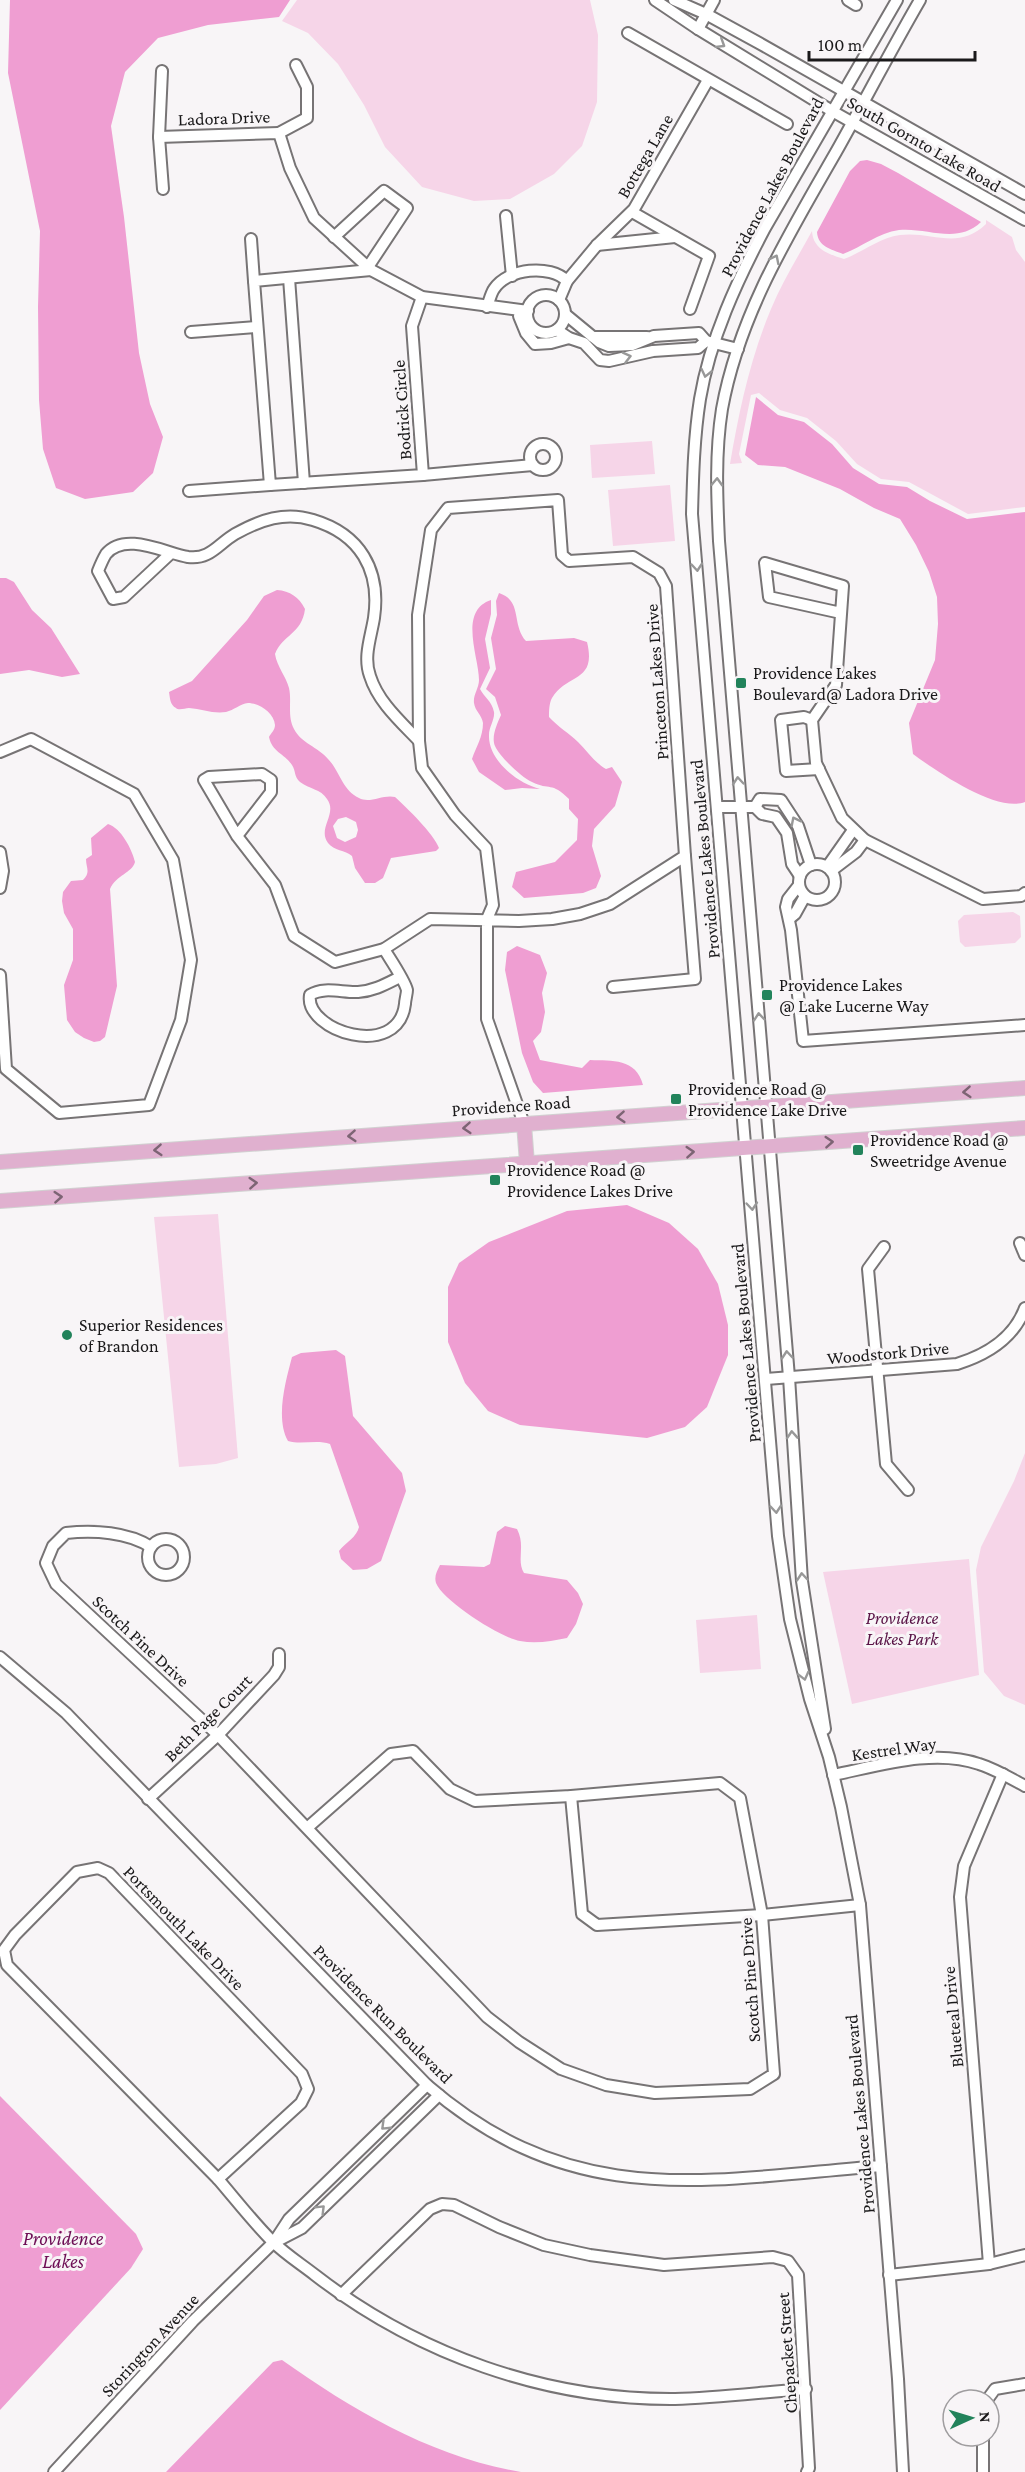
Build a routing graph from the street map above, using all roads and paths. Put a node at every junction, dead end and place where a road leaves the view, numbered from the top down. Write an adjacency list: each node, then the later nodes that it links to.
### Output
1 (655, 0): 7 (street, South Gornto Lake Road)
2 (674, 0): 6 (street, South Gornto Lake Road)
3 (714, 0): 6 (street)
4 (897, 0): 12 (street, Providence Lakes Boulevard)
5 (920, 0): 13 (street, Providence Lakes Boulevard)
6 (706, 14): 7 (street); 12 (street, South Gornto Lake Road)
7 (698, 29): 14 (street, South Gornto Lake Road, one-way to 14)
8 (628, 33): 11 (street)
9 (296, 65): 17 (street)
10 (162, 71): 18 (street)
11 (708, 80): 16 (street); 21 (street, Bottega Lane)
12 (844, 90): 13 (street, South Gornto Lake Road); 14 (street, Providence Lakes Boulevard)
13 (863, 101): 15 (street, Providence Lakes Boulevard); 20 (street, South Gornto Lake Road)
14 (832, 111): 15 (street, South Gornto Lake Road); 44 (street, Providence Lakes Boulevard)
15 (852, 123): 23 (street, South Gornto Lake Road); 45 (street, Providence Lakes Boulevard, one-way to 15)
16 (787, 124)
17 (279, 133): 18 (street, Ladora Drive); 24 (street, Ladora Drive)
18 (159, 137): 19 (street)
19 (163, 189)
20 (1025, 194)
21 (632, 212): 25 (street); 27 (street, Bottega Lane)
22 (506, 216): 29 (street)
23 (1025, 220)
24 (334, 237): 28 (street, Ladora Drive); 28 (street)
25 (676, 237): 27 (street); 37 (street)
26 (251, 239): 32 (street)
27 (597, 245): 31 (street, Bottega Lane)
28 (369, 269): 30 (street); 33 (street, Ladora Drive)
29 (512, 276): 31 (street); 35 (street)
30 (289, 278): 32 (street); 48 (street)
31 (567, 280): 34 (street, Bottega Lane)
32 (254, 281): 40 (street)
33 (422, 297): 35 (street, Ladora Drive); 47 (street, Bodrick Circle)
34 (559, 300): 38 (street); 39 (street)
35 (488, 307): 36 (street, Ladora Drive)
36 (512, 309): 38 (street, Ladora Drive); 43 (street)
37 (690, 309)
38 (528, 311): 41 (street)
39 (565, 314): 41 (street); 44 (street)
40 (257, 327): 42 (street); 49 (street)
41 (557, 330): 43 (street)
42 (191, 332)
43 (569, 338): 44 (street, one-way to 44)
44 (710, 341): 45 (street); 57 (street, Providence Lakes Boulevard, one-way to 57)
45 (738, 349): 58 (street, Providence Lakes Boulevard, one-way to 45)
46 (532, 465): 47 (street)
47 (423, 475): 48 (street, Bodrick Circle)
48 (304, 483): 49 (street, Bodrick Circle)
49 (270, 485): 50 (street, Bodrick Circle)
50 (189, 491)
51 (170, 554): 51 (street); 54 (street)
52 (841, 613): 52 (street); 53 (street)
53 (812, 720): 56 (street); 56 (street)
54 (419, 741): 64 (street, Princeton Lakes Drive); 72 (street, Princeton Lakes Drive)
55 (0, 752): 75 (street)
56 (819, 768): 60 (street)
57 (718, 807): 58 (street); 81 (street, Providence Lakes Boulevard)
58 (740, 807): 59 (street); 80 (street, Providence Lakes Boulevard, one-way to 58)
59 (755, 807): 65 (street, one-way to 59); 68 (street)
60 (853, 830): 62 (street); 66 (street)
61 (237, 836): 61 (street); 74 (street)
62 (865, 840): 66 (street); 70 (street)
63 (0, 856): 67 (street)
64 (685, 856): 72 (street); 77 (street)
65 (812, 864): 66 (street); 68 (street)
66 (829, 869): 71 (street)
67 (1, 871): 69 (street)
68 (799, 881): 71 (street); 73 (street)
69 (0, 888)
70 (1025, 892)
71 (805, 896): 73 (street)
72 (487, 919): 74 (street); 82 (street, Princeton Lakes Drive)
73 (789, 919): 78 (street)
74 (384, 949): 76 (street)
75 (0, 975)
76 (399, 977): 76 (street)
77 (613, 987)
78 (1025, 1025)
79 (1025, 1088): 80 (main road, Providence Road, one-way to 80)
80 (767, 1106): 81 (main road, Providence Road); 84 (street, Providence Lakes Boulevard)
81 (742, 1108): 82 (main road, Providence Road, one-way to 82); 85 (street, Providence Lakes Boulevard)
82 (524, 1124): 86 (main road, Providence Road, one-way to 86); 87 (main road)
83 (1025, 1128): 84 (main road, one-way to 83)
84 (770, 1146): 85 (main road); 94 (street, Providence Lakes Boulevard, one-way to 84)
85 (746, 1148): 87 (main road, one-way to 85); 95 (street, Providence Lakes Boulevard, one-way to 95)
86 (0, 1162)
87 (527, 1163): 88 (main road, one-way to 87)
88 (0, 1201)
89 (1020, 1243): 91 (street)
90 (884, 1247): 93 (street)
91 (1025, 1255)
92 (1025, 1308): 93 (street, Woodstork Drive)
93 (876, 1372): 94 (street, Woodstork Drive); 96 (street)
94 (789, 1377): 95 (street, Woodstork Drive); 101 (street, Providence Lakes Boulevard, one-way to 94)
95 (766, 1379): 101 (street, Providence Lakes Boulevard, one-way to 101)
96 (908, 1490)
97 (151, 1547): 100 (street, Scotch Pine Drive)
98 (279, 1654): 100 (street, Beth Page Court)
99 (0, 1657): 106 (street, Providence Run Boulevard)
100 (218, 1735): 106 (street, Beth Page Court); 107 (street, Scotch Pine Drive)
101 (829, 1757): 102 (street, Providence Lakes Boulevard)
102 (833, 1774): 103 (street, Kestrel Way); 108 (street, Providence Lakes Boulevard)
103 (1003, 1774): 104 (street, Kestrel Way); 116 (street, Blueteal Drive)
104 (1025, 1786)
105 (571, 1796): 107 (street, Scotch Pine Drive); 109 (street, Scotch Pine Drive); 109 (street)
106 (148, 1799): 110 (street, Providence Run Boulevard)
107 (307, 1828): 109 (street, Scotch Pine Drive)
108 (860, 1905): 109 (street); 112 (street, Providence Lakes Boulevard)
109 (762, 1915)
110 (427, 2085): 111 (street, Providence Run Boulevard); 114 (street, Storington Avenue, one-way to 114)
111 (439, 2095): 112 (street, Providence Run Boulevard); 114 (street, Storington Avenue, one-way to 111)
112 (881, 2166): 117 (street, Providence Lakes Boulevard)
113 (218, 2179): 113 (street, Portsmouth Lake Drive); 114 (street, Portsmouth Lake Drive)
114 (274, 2242): 118 (street, Portsmouth Lake Drive); 123 (street, Storington Avenue)
115 (1025, 2254): 116 (street)
116 (990, 2264): 117 (street)
117 (889, 2275): 125 (street, Providence Lakes Boulevard)
118 (341, 2295): 121 (street, Portsmouth Lake Drive); 121 (street, Chepacket Street)
119 (1025, 2384): 120 (street)
120 (1001, 2388)
121 (807, 2389): 124 (street, Chepacket Street)
122 (982, 2448): 126 (street)
123 (54, 2472)
124 (807, 2472)
125 (903, 2472)
126 (983, 2472)

